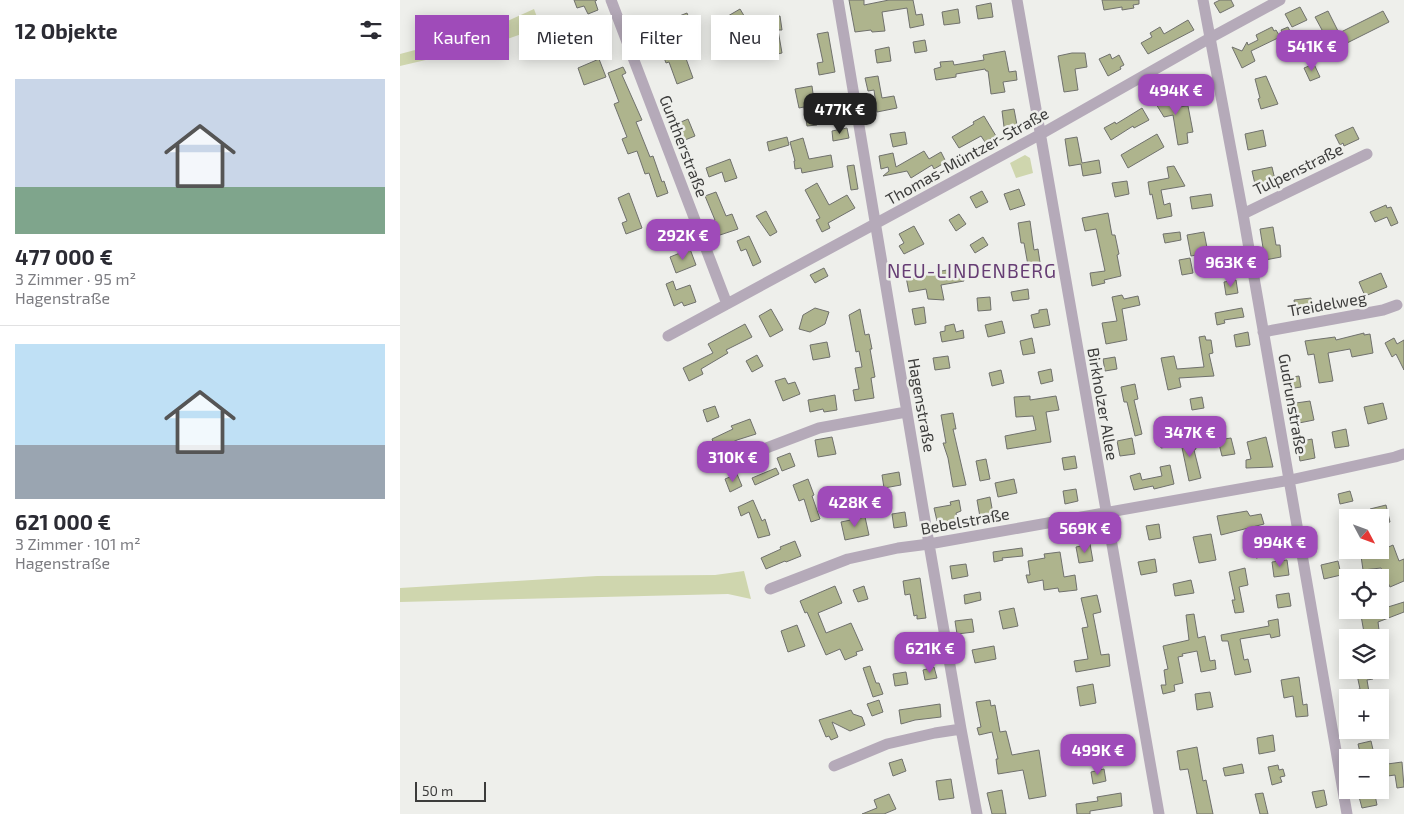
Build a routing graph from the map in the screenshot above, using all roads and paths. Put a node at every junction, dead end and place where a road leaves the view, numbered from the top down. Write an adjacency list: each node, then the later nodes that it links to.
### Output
1 (611, 0): 11 (street, Guntherstraße)
2 (838, 0): 10 (street, Hagenstraße)
3 (1017, 0): 7 (street, Birkholzer Allee)
4 (1203, 0): 6 (street, Gudrunstraße)
5 (1280, 0): 6 (street, Thomas-Müntzer-Straße)
6 (1210, 38): 7 (street, Thomas-Müntzer-Straße); 9 (street, Gudrunstraße)
7 (1040, 134): 10 (street, Thomas-Müntzer-Straße); 19 (street, Birkholzer Allee)
8 (1367, 154): 9 (street, Tulpenstraße)
9 (1243, 214): 13 (street, Gudrunstraße)
10 (875, 224): 11 (street, Thomas-Müntzer-Straße); 15 (street, Hagenstraße)
11 (726, 304): 14 (street, Thomas-Müntzer-Straße)
12 (1397, 305): 13 (street, Treidelweg)
13 (1263, 332): 18 (street, Gudrunstraße)
14 (668, 336)
15 (906, 412): 17 (street); 20 (street, Hagenstraße)
16 (1404, 454): 18 (street, Bebelstraße)
17 (730, 462)
18 (1290, 480): 19 (street, Bebelstraße); 26 (street, Gudrunstraße)
19 (1106, 512): 20 (street, Bebelstraße); 25 (street, Birkholzer Allee)
20 (929, 544): 21 (street, Bebelstraße); 22 (street, Hagenstraße)
21 (770, 589)
22 (961, 729): 23 (street); 24 (street, Hagenstraße)
23 (834, 766)
24 (977, 814)
25 (1159, 814)
26 (1347, 814)

